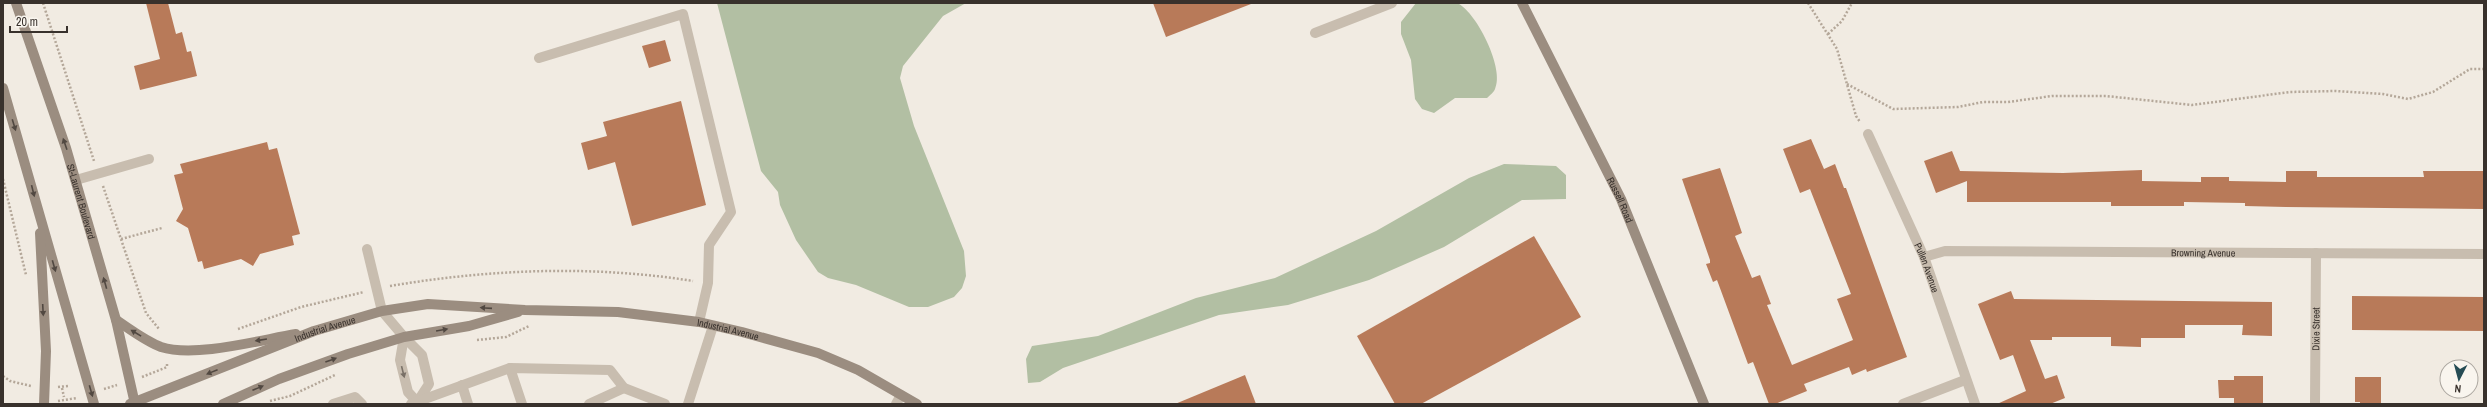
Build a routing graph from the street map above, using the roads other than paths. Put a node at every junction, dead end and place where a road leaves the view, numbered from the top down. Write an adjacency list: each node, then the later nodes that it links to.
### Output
1 (16, 3): 9 (main road, St-Laurent Boulevard, one-way to 1)
2 (1392, 3): 4 (street)
3 (1522, 3): 41 (main road, Russell Road)
4 (1315, 33)
5 (539, 58): 18 (street)
6 (3, 88): 10 (main road, one-way to 10)
7 (1868, 134): 14 (street, Pullen Avenue)
8 (149, 159): 9 (street)
9 (76, 180): 17 (main road, St-Laurent Boulevard, one-way to 9)
10 (39, 215): 29 (main road, one-way to 29); 30 (main road, one-way to 30)
11 (367, 248): 16 (street)
12 (2316, 253): 13 (street, Browning Avenue); 14 (street, Browning Avenue); 44 (street, Dixie Street)
13 (2484, 254)
14 (1924, 257): 23 (street, Pullen Avenue)
15 (525, 310): 16 (main road, Industrial Avenue, one-way to 16); 18 (main road, Industrial Avenue); 21 (main road, Industrial Avenue, one-way to 15)
16 (382, 311): 20 (main road, Industrial Avenue); 21 (street)
17 (116, 320): 20 (main road, one-way to 17); 27 (main road, St-Laurent Boulevard)
18 (699, 322): 19 (main road, Industrial Avenue)
19 (713, 326): 26 (main road, Industrial Avenue); 38 (street)
20 (314, 331): 27 (main road, Industrial Avenue, one-way to 27)
21 (404, 337): 28 (street, one-way to 28); 28 (street); 31 (main road, Industrial Avenue, one-way to 21)
22 (510, 368): 24 (street); 25 (street); 35 (street)
23 (1965, 380): 42 (street); 43 (street, Pullen Avenue)
24 (462, 385): 28 (street); 34 (street)
25 (624, 388): 36 (street); 37 (street)
26 (901, 395): 39 (street); 40 (main road, Industrial Avenue)
27 (133, 403)
28 (416, 403)
29 (44, 404)
30 (94, 404)
31 (223, 404)
32 (333, 404): 33 (street)
33 (362, 404)
34 (468, 404)
35 (522, 404)
36 (589, 404)
37 (665, 404)
38 (688, 404)
39 (896, 404)
40 (917, 404)
41 (1704, 404)
42 (1903, 404)
43 (1975, 404)
44 (2315, 404)

